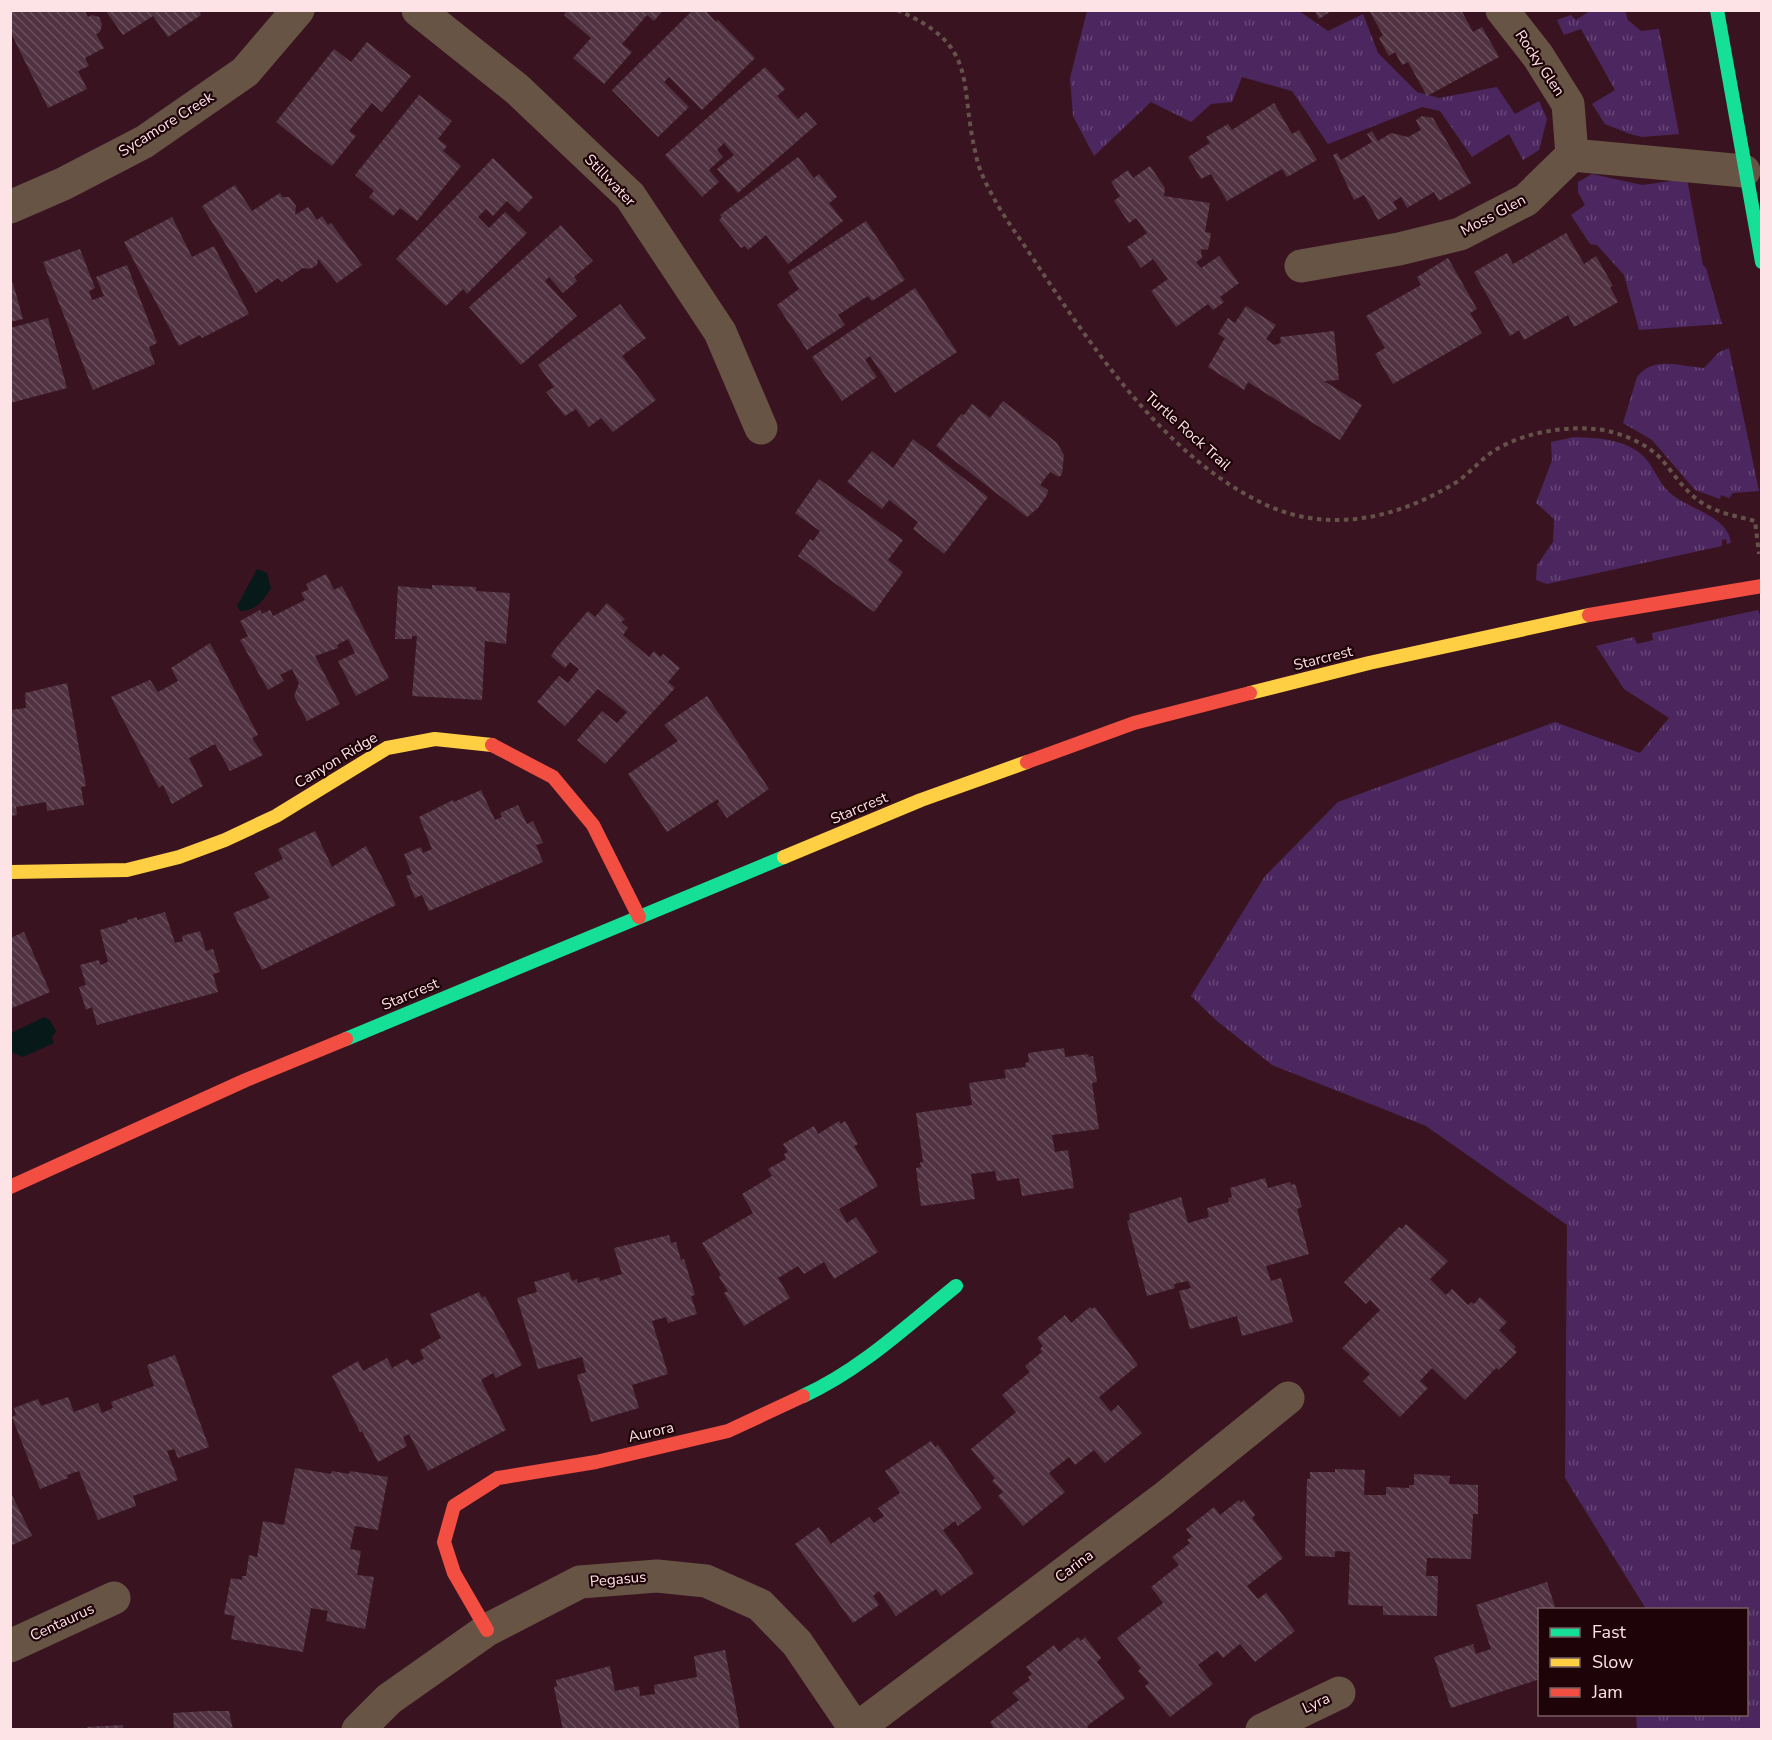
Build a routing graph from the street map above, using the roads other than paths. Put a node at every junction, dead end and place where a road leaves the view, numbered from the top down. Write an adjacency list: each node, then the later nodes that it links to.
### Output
1 (298, 10): 7 (street, Sycamore Creek)
2 (418, 10): 10 (street, Stillwater)
3 (1502, 10): 5 (street, Rocky Glen)
4 (1717, 10): 6 (street)
5 (1572, 154): 6 (street); 9 (street, Moss Glen)
6 (1744, 171): 8 (street)
7 (10, 207)
8 (1761, 262)
9 (1301, 266)
10 (761, 428)
11 (1761, 586): 13 (street, Starcrest)
12 (10, 872): 13 (street, Canyon Ridge)
13 (639, 917): 14 (street, Starcrest)
14 (10, 1187)
15 (956, 1286): 18 (street, Aurora)
16 (1288, 1398): 21 (street, Carina)
17 (114, 1598): 19 (street, Centaurus)
18 (487, 1630): 21 (street, Pegasus); 22 (street, Pegasus)
19 (10, 1646)
20 (1339, 1693): 23 (street, Lyra)
21 (856, 1729)
22 (358, 1730)
23 (1262, 1730)

